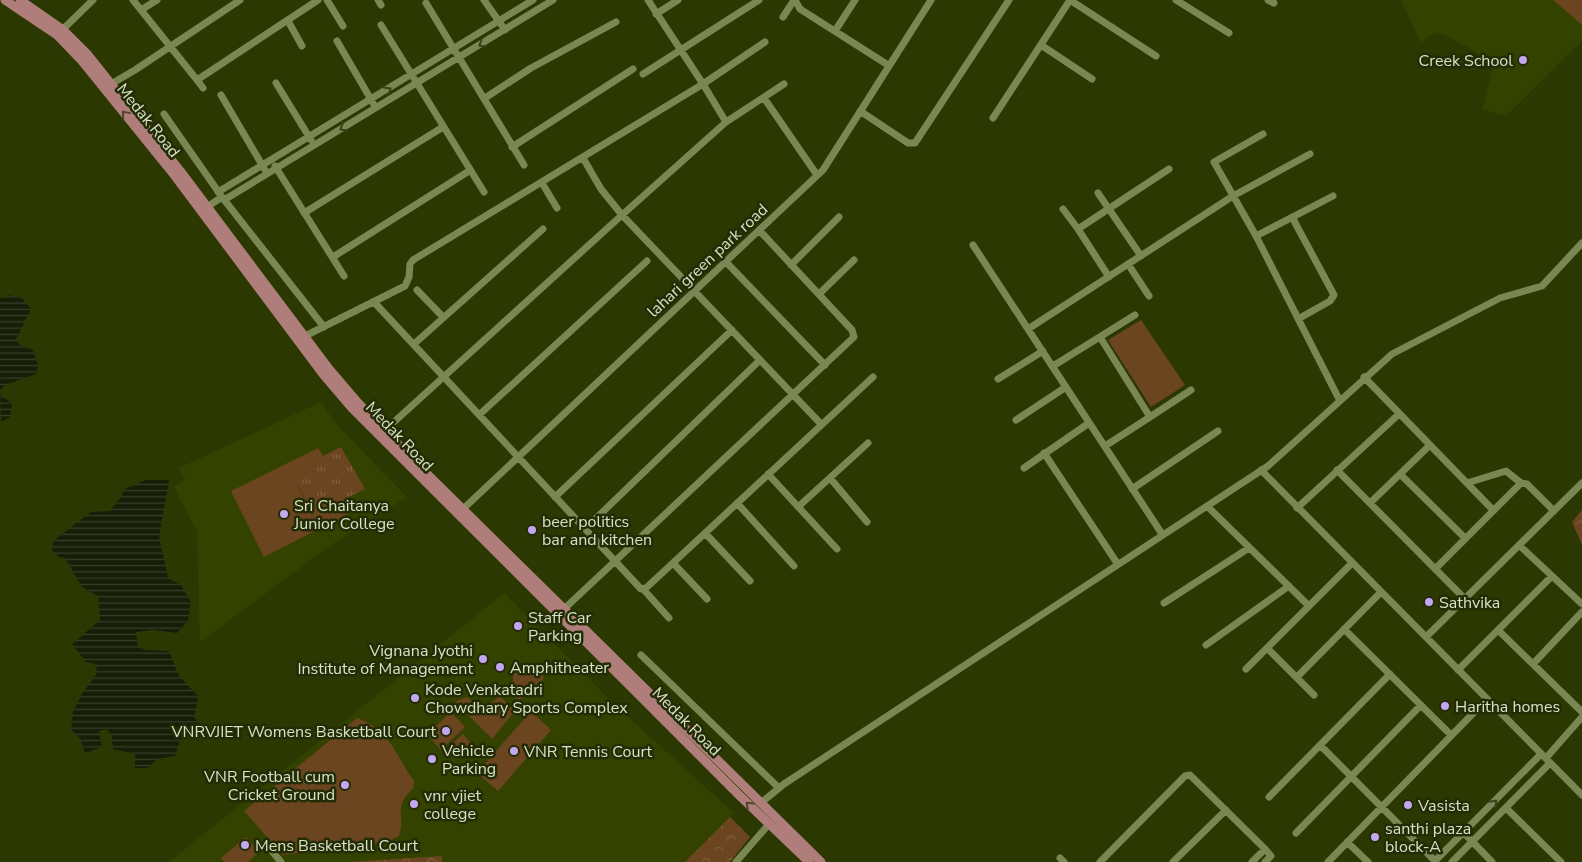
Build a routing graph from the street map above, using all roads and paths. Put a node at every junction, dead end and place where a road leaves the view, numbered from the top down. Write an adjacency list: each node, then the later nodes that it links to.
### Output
1 (5, 0): 32 (main road, Medak Road)
2 (20, 0): 32 (main road, Medak Road)
3 (93, 0): 32 (street)
4 (133, 0): 22 (street)
5 (157, 0): 22 (street)
6 (240, 0): 38 (street)
7 (318, 0): 25 (street)
8 (327, 0): 29 (street)
9 (484, 0): 26 (street)
10 (533, 0): 26 (street)
11 (553, 0): 30 (street)
12 (648, 0): 23 (street)
13 (678, 0): 23 (street)
14 (760, 0): 40 (street)
15 (794, 0): 24 (street); 31 (street)
16 (855, 0): 31 (street)
17 (931, 0): 43 (street, lahari green park road)
18 (1009, 0): 60 (street)
19 (1070, 0): 36 (street); 41 (street)
20 (1176, 0): 33 (street)
21 (426, 3): 39 (street)
22 (141, 10): 38 (street)
23 (656, 14): 40 (street)
24 (783, 17)
25 (288, 21): 37 (street); 48 (street)
26 (497, 21): 30 (street); 39 (street)
27 (616, 22): 56 (street)
28 (381, 25): 46 (street)
29 (343, 26)
30 (505, 30): 42 (street, one-way to 42)
31 (835, 31): 43 (street)
32 (60, 32): 50 (main road, Medak Road); 220 (main road, Medak Road, one-way to 32)
33 (1229, 33)
34 (337, 41): 58 (street)
35 (765, 42): 52 (street)
36 (1041, 45): 47 (street); 62 (street)
37 (302, 46)
38 (169, 48): 48 (street); 50 (street)
39 (453, 50): 42 (street); 46 (street)
40 (680, 51): 45 (street); 52 (street)
41 (1156, 56)
42 (458, 58): 51 (street); 56 (street)
43 (888, 65): 60 (street, lahari green park road)
44 (633, 69): 68 (street)
45 (643, 74)
46 (412, 76): 51 (street); 58 (street, one-way to 46)
47 (1092, 79)
48 (197, 80): 54 (street)
49 (276, 83): 66 (street)
50 (111, 84): 85 (main road, Medak Road)
51 (416, 84): 59 (street); 64 (street)
52 (703, 84): 63 (street); 70 (street)
53 (784, 84): 57 (street)
54 (203, 88)
55 (221, 94): 73 (street)
56 (485, 98): 68 (street)
57 (764, 98): 63 (street); 78 (street)
58 (371, 100): 59 (street); 66 (street)
59 (375, 109): 67 (street, one-way to 67)
60 (860, 111): 78 (street, lahari green park road)
61 (164, 114): 84 (street)
62 (993, 118)
63 (726, 122): 90 (street)
64 (443, 127): 76 (street); 89 (street)
65 (1263, 134): 82 (street)
66 (309, 137): 67 (street); 71 (street)
67 (314, 145): 74 (street)
68 (512, 147): 72 (street)
69 (1310, 154): 82 (street)
70 (583, 158): 79 (street); 90 (street)
71 (273, 161): 73 (street); 74 (street)
72 (524, 165)
73 (263, 166): 77 (street); 84 (street)
74 (277, 169): 77 (street); 89 (street)
75 (1169, 169): 88 (street)
76 (469, 171): 80 (street); 100 (street)
77 (268, 174): 84 (street)
78 (817, 175): 95 (street, lahari green park road)
79 (542, 183): 86 (street); 112 (street)
80 (484, 192)
81 (1098, 193): 88 (street)
82 (1233, 196): 96 (street); 99 (street)
83 (1333, 196): 92 (street)
84 (221, 197): 85 (street); 116 (street)
85 (207, 207): 119 (main road, Medak Road)
86 (557, 208)
87 (1063, 209): 94 (street)
88 (1109, 209): 94 (street); 99 (street)
89 (304, 213): 100 (street)
90 (622, 215): 109 (street); 126 (street)
91 (839, 217): 105 (street)
92 (1292, 217): 96 (street); 115 (street)
93 (543, 229): 114 (street)
94 (1078, 229): 107 (street)
95 (759, 230): 103 (street, lahari green park road); 105 (street)
96 (1256, 236): 115 (street)
97 (1582, 243): 128 (street)
98 (973, 245): 117 (street)
99 (1141, 256): 104 (street)
100 (333, 258): 106 (street)
101 (647, 260): 135 (street)
102 (854, 260): 110 (street)
103 (726, 262): 109 (street, lahari green park road); 124 (street)
104 (1128, 264): 107 (street); 111 (street)
105 (792, 265): 110 (street)
106 (344, 276)
107 (1109, 277): 117 (street)
108 (418, 290): 114 (street)
109 (694, 291): 118 (street); 146 (street, lahari green park road)
110 (819, 294): 124 (street)
111 (1149, 296)
112 (374, 302): 116 (street); 121 (street)
113 (1135, 314): 120 (street)
114 (443, 317): 121 (street)
115 (1298, 319): 133 (street)
116 (324, 327): 119 (street)
117 (1028, 329): 122 (street)
118 (732, 330): 123 (street); 157 (street)
119 (305, 336): 140 (main road, Medak Road)
120 (1100, 337): 125 (street); 136 (street)
121 (414, 344): 126 (street)
122 (1043, 351): 125 (street); 129 (street)
123 (760, 360): 132 (street); 167 (street)
124 (825, 365): 132 (street)
125 (1053, 366): 130 (street)
126 (443, 376): 135 (street); 140 (street)
127 (872, 377): 139 (street)
128 (1364, 377): 133 (street); 134 (street)
129 (998, 379)
130 (1066, 387): 137 (street); 138 (street)
131 (1191, 390): 136 (street)
132 (793, 395): 139 (street); 174 (street)
133 (1339, 399): 148 (street)
134 (1399, 414): 143 (street); 149 (street)
135 (480, 415): 146 (street)
136 (1150, 417): 144 (street)
137 (1016, 420)
138 (1089, 423): 144 (street); 145 (street)
139 (821, 424): 150 (street)
140 (384, 431): 163 (main road, Medak Road)
141 (1218, 431): 156 (street)
142 (868, 443): 152 (street)
143 (1430, 445): 151 (street); 153 (street)
144 (1104, 446): 156 (street)
145 (1044, 453): 147 (street); 177 (street)
146 (517, 456): 157 (street); 163 (street, lahari green park road)
147 (1024, 468)
148 (1261, 470): 160 (street); 162 (street)
149 (1337, 470): 159 (street); 162 (street)
150 (768, 474): 158 (street); 161 (street)
151 (1400, 474): 159 (street); 170 (street)
152 (830, 478): 161 (street); 166 (street)
153 (1467, 483): 154 (street); 164 (street)
154 (1521, 483): 164 (street); 165 (street)
155 (1582, 483): 165 (street)
156 (1132, 489): 169 (street)
157 (555, 497): 167 (street)
158 (737, 503): 168 (street); 178 (street)
159 (1370, 503): 179 (street)
160 (1206, 506): 169 (street); 173 (street)
161 (798, 507): 172 (street)
162 (1297, 508): 175 (street)
163 (463, 509): 190 (main road, Medak Road)
164 (1493, 510): 170 (street)
165 (1554, 510): 171 (street)
166 (867, 522)
167 (584, 529): 174 (street)
168 (705, 533): 176 (street); 181 (street)
169 (1162, 534): 177 (street)
170 (1465, 538): 179 (street)
171 (1519, 545): 180 (street); 186 (street)
172 (837, 548)
173 (1250, 548): 182 (street); 187 (street)
174 (615, 562): 183 (street); 190 (street)
175 (1352, 562): 184 (street); 189 (street)
176 (673, 563): 183 (street); 185 (street)
177 (1117, 563): 213 (street)
178 (794, 566)
179 (1435, 568): 186 (street)
180 (1552, 576): 188 (street); 194 (street)
181 (750, 580)
182 (1289, 586): 189 (street); 196 (street)
183 (644, 590): 192 (street)
184 (1381, 592): 193 (street); 195 (street)
185 (707, 599)
186 (1465, 599): 195 (street)
187 (1164, 603)
188 (1582, 604)
189 (1309, 606): 197 (street)
190 (564, 609): 216 (main road, Medak Road)
191 (1582, 612): 199 (street)
192 (668, 618)
193 (1344, 629): 202 (street); 203 (street)
194 (1498, 630): 199 (street); 201 (street)
195 (1426, 637): 201 (street)
196 (1206, 646)
197 (1267, 648): 200 (street); 203 (street)
198 (641, 655): 213 (street)
199 (1533, 664): 207 (street)
200 (1246, 669)
201 (1458, 670): 205 (street)
202 (1390, 674): 206 (street); 210 (street)
203 (1296, 677): 204 (street)
204 (1314, 695)
205 (1487, 699): 209 (street); 211 (street)
206 (1421, 704): 209 (street); 212 (street)
207 (1582, 712)
208 (1582, 717): 211 (street)
209 (1451, 735): 217 (street)
210 (1320, 745): 212 (street); 215 (street)
211 (1546, 758): 214 (street); 218 (street); 222 (street, one-way to 211)
212 (1350, 776): 217 (street); 221 (street)
213 (779, 788): 216 (street)
214 (1582, 795)
215 (1269, 798)
216 (762, 802): 230 (main road, Medak Road)
217 (1381, 807): 224 (street); 237 (street)
218 (1506, 808): 223 (street); 240 (street)
219 (1226, 810): 226 (street); 231 (street); 232 (street)
220 (769, 824): 228 (street); 229 (main road, Medak Road)
221 (1296, 833)
222 (1464, 833): 223 (street); 237 (street)
223 (1472, 841): 238 (street); 239 (street)
224 (1347, 842): 235 (street); 236 (street)
225 (266, 844): 227 (street)
226 (1265, 848): 233 (street); 234 (street)
227 (281, 862)
228 (736, 862)
229 (810, 862)
230 (821, 862)
231 (1100, 862)
232 (1174, 862)
233 (1252, 862)
234 (1266, 862)
235 (1328, 862)
236 (1368, 862)
237 (1435, 862)
238 (1452, 862)
239 (1492, 862)
240 (1561, 862)

